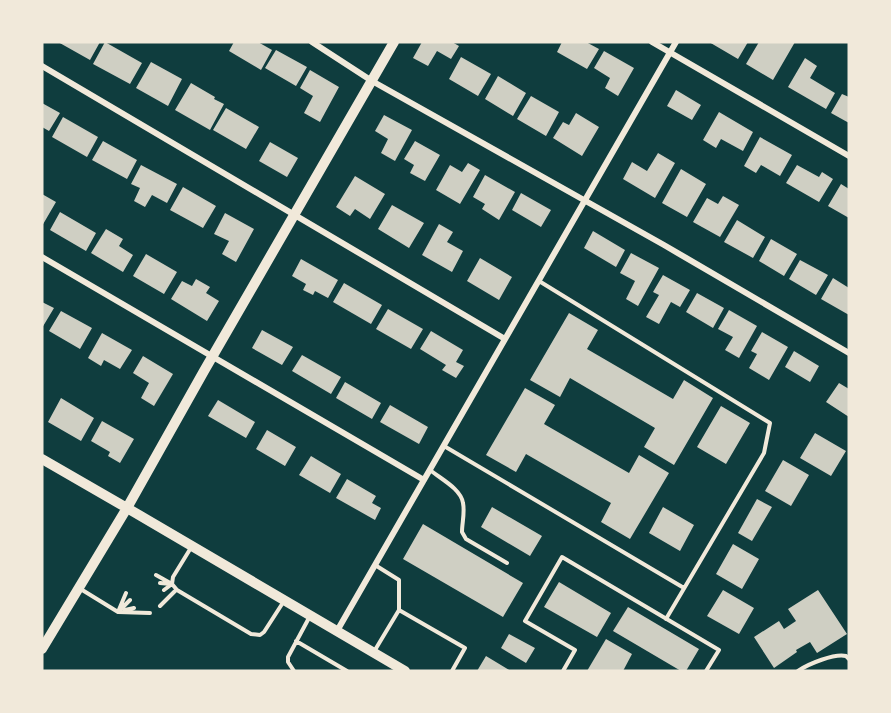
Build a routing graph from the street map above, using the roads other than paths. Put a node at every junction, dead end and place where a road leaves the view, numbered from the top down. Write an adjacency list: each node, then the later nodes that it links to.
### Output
1 (312, 42): 7 (street)
2 (394, 42): 7 (main road)
3 (652, 42): 5 (street)
4 (676, 42): 5 (street)
5 (670, 52): 8 (street); 9 (street)
6 (42, 66): 10 (street)
7 (372, 81): 9 (street); 10 (main road)
8 (849, 156)
9 (585, 201): 12 (street); 14 (street)
10 (295, 215): 13 (street); 15 (main road)
11 (42, 257): 15 (street)
12 (539, 281): 13 (street); 28 (lane)
13 (505, 339): 16 (street)
14 (849, 353)
15 (213, 356): 19 (street); 20 (main road)
16 (444, 446): 18 (street); 28 (lane)
17 (42, 459): 20 (main road)
18 (430, 470): 19 (street); 22 (lane)
19 (424, 480): 23 (street)
20 (128, 508): 21 (main road); 27 (main road)
21 (192, 546): 26 (lane); 33 (main road)
22 (507, 562)
23 (375, 565): 36 (lane); 41 (street)
24 (156, 575): 26 (lane)
25 (160, 583): 26 (lane)
26 (172, 584): 29 (lane); 30 (lane)
27 (79, 588): 37 (lane); 43 (main road)
28 (684, 588): 40 (lane)
29 (164, 590)
30 (177, 590): 33 (lane); 34 (lane)
31 (126, 593): 37 (lane)
32 (130, 600): 37 (lane)
33 (284, 600): 39 (main road)
34 (160, 606)
35 (134, 608): 37 (lane)
36 (399, 610): 44 (lane); 49 (lane)
37 (118, 612): 38 (lane)
38 (150, 613)
39 (310, 615): 41 (main road); 42 (lane)
40 (666, 619): 50 (lane); 51 (lane)
41 (338, 631): 44 (main road)
42 (296, 641): 46 (lane); 47 (lane)
43 (42, 649)
44 (374, 653): 48 (main road)
45 (849, 659): 52 (lane)
46 (294, 671)
47 (347, 671)
48 (405, 671)
49 (452, 671)
50 (563, 671)
51 (706, 671)
52 (798, 671)

